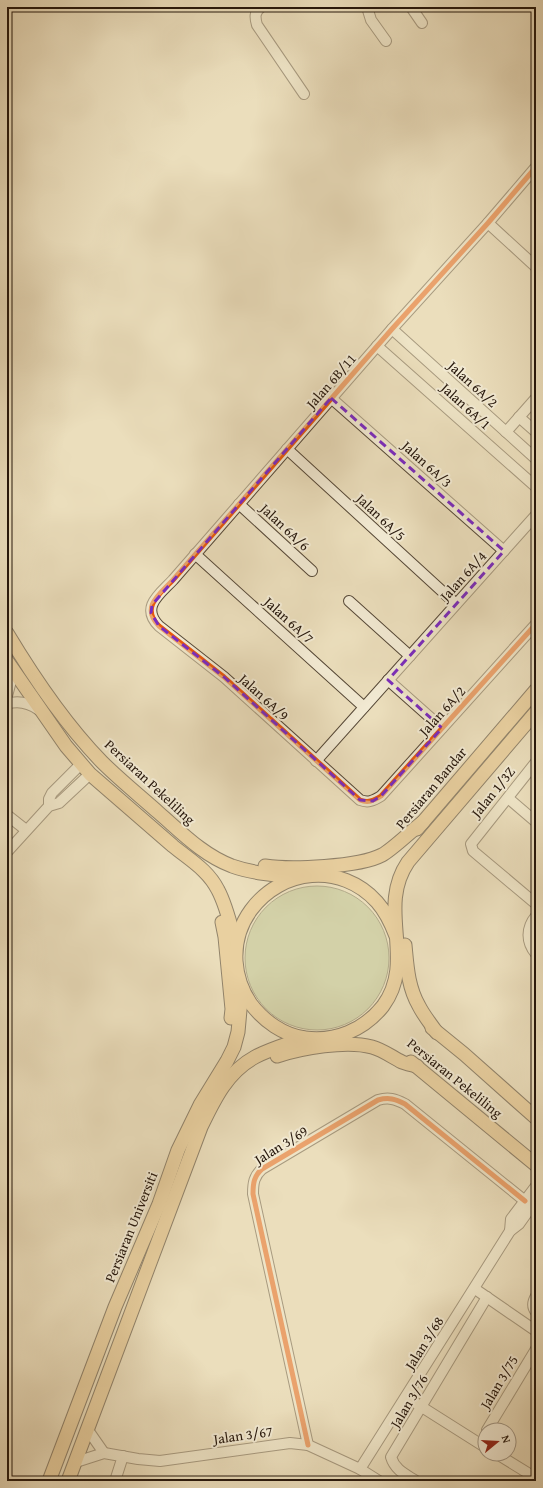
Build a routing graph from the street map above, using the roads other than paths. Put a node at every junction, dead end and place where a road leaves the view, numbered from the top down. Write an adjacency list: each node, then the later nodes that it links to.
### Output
1 (261, 7): 6 (street)
2 (367, 7): 5 (street)
3 (411, 7): 4 (street)
4 (422, 23)
5 (386, 41)
6 (304, 94)
7 (535, 171): 8 (street, Jalan 6B/11)
8 (488, 223): 9 (street); 10 (street, Jalan 6B/11)
9 (536, 267)
10 (392, 329): 11 (street, Jalan 6B/11); 15 (street, Jalan 6A/2)
11 (377, 346): 12 (street, Jalan 6B/11); 19 (street, Jalan 6A/1)
12 (331, 398): 17 (street, Jalan 6B/11); 22 (street, Jalan 6A/3)
13 (536, 398): 14 (street)
14 (519, 417): 15 (street); 16 (street)
15 (506, 432): 18 (street, Jalan 6A/2)
16 (536, 432)
17 (287, 449): 20 (street, Jalan 6B/11); 26 (street, Jalan 6A/5)
18 (536, 459)
19 (536, 487)
20 (239, 504): 23 (street, Jalan 6B/11); 24 (street, Jalan 6A/6)
21 (536, 515): 22 (street, Jalan 6A/4)
22 (504, 551): 26 (street, Jalan 6A/4)
23 (195, 554): 27 (street, Jalan 6B/11); 36 (street, Jalan 6A/7)
24 (312, 571)
25 (349, 601): 30 (street)
26 (456, 604): 30 (street, Jalan 6A/4)
27 (151, 613): 40 (street, Jalan 6A/9)
28 (536, 624): 39 (street, Jalan 6A/2)
29 (7, 633): 47 (main road, Persiaran Pekeliling)
30 (410, 656): 32 (street, Jalan 6A/4)
31 (8, 663): 34 (street); 37 (main road)
32 (388, 680): 36 (street, Jalan 6A/4); 39 (street)
33 (536, 690): 49 (main road, Persiaran Bandar)
34 (7, 696)
35 (7, 704): 37 (street)
36 (364, 707): 40 (street, Jalan 6A/4)
37 (43, 712): 42 (main road)
38 (536, 712): 51 (main road)
39 (442, 728): 45 (street, Jalan 6A/2)
40 (316, 761): 45 (street, Jalan 6A/9)
41 (536, 762): 44 (street, Jalan 1/3Z)
42 (81, 764): 43 (main road); 46 (street)
43 (90, 774): 46 (street); 53 (main road)
44 (508, 798): 50 (street); 57 (street, Jalan 1/3Z)
45 (360, 800)
46 (49, 806): 52 (street)
47 (159, 813): 49 (main road); 56 (main road, Persiaran Pekeliling)
48 (7, 814): 52 (street)
49 (423, 822): 55 (main road, Persiaran Bandar)
50 (536, 822)
51 (437, 828): 59 (main road); 64 (main road)
52 (26, 830): 54 (street)
53 (174, 847): 60 (main road); 69 (main road)
54 (7, 852)
55 (330, 876): 56 (main road); 59 (main road)
56 (298, 878): 60 (main road)
57 (536, 904)
58 (536, 916): 61 (street)
59 (396, 936): 62 (main road)
60 (236, 946): 63 (main road)
61 (536, 954)
62 (397, 972): 64 (main road, Persiaran Pekeliling); 65 (main road)
63 (242, 988): 66 (main road); 69 (main road, Persiaran Universiti)
64 (437, 1032): 68 (main road, Persiaran Pekeliling)
65 (344, 1034): 66 (main road); 67 (main road, Persiaran Pekeliling)
66 (304, 1038): 70 (main road, Persiaran Universiti)
67 (417, 1066): 70 (main road); 71 (main road, Persiaran Pekeliling)
68 (536, 1118)
69 (178, 1150): 92 (main road, Persiaran Universiti)
70 (188, 1159): 83 (main road, Persiaran Universiti)
71 (536, 1165)
72 (536, 1186): 73 (street, Jalan 3/68)
73 (532, 1205): 74 (street, Jalan 3/68); 85 (street, Jalan 3/69)
74 (475, 1289): 76 (street); 80 (street, Jalan 3/68)
75 (536, 1296): 77 (street)
76 (487, 1297): 78 (street); 81 (street, Jalan 3/76)
77 (536, 1312)
78 (536, 1331)
79 (536, 1348): 82 (street, Jalan 3/75)
80 (406, 1397): 81 (street); 90 (street, Jalan 3/68)
81 (421, 1408): 84 (street); 96 (street, Jalan 3/76)
82 (491, 1422)
83 (88, 1430): 86 (street); 88 (main road, Persiaran Universiti)
84 (477, 1442)
85 (308, 1445): 87 (street, Jalan 3/67); 90 (street, Jalan 3/67)
86 (104, 1453): 87 (street, Jalan 3/67); 88 (street)
87 (123, 1456): 94 (street)
88 (76, 1462): 93 (main road, Persiaran Universiti)
89 (510, 1462): 91 (street)
90 (360, 1469): 95 (street, Jalan 3/67)
91 (535, 1477)
92 (49, 1481)
93 (68, 1481)
94 (115, 1481)
95 (379, 1481)
96 (416, 1481)

